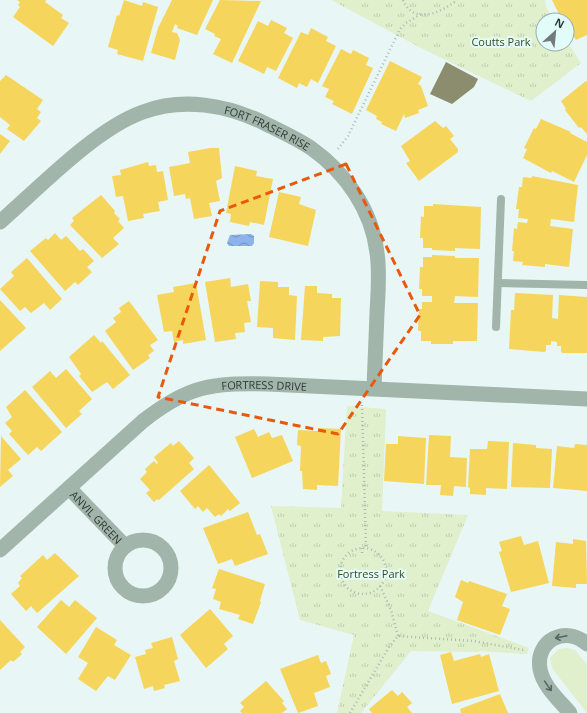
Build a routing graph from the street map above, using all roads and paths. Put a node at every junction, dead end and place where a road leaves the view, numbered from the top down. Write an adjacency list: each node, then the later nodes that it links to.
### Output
1 (403, 0): 3 (path)
2 (457, 0): 3 (path)
3 (421, 14): 4 (path)
4 (338, 149)
5 (501, 199): 7 (lane)
6 (0, 222): 10 (street, FORT FRASER RISE)
7 (498, 283): 8 (lane); 9 (lane)
8 (587, 285)
9 (496, 327)
10 (374, 388): 11 (street, FORTRESS DRIVE); 13 (street, FORTRESS DRIVE)
11 (587, 399)
12 (362, 405): 16 (path)
13 (69, 488): 14 (street, ANVIL GREEN); 17 (street, FORTRESS DRIVE)
14 (124, 546)
15 (362, 548): 16 (path); 18 (path); 19 (path)
16 (366, 548): 19 (path)
17 (0, 550)
18 (362, 553)
19 (380, 586): 20 (path)
20 (398, 636): 22 (path); 23 (path)
21 (587, 644): 22 (street, one-way to 22)
22 (540, 654): 24 (street, one-way to 24)
23 (350, 713)
24 (570, 713)

